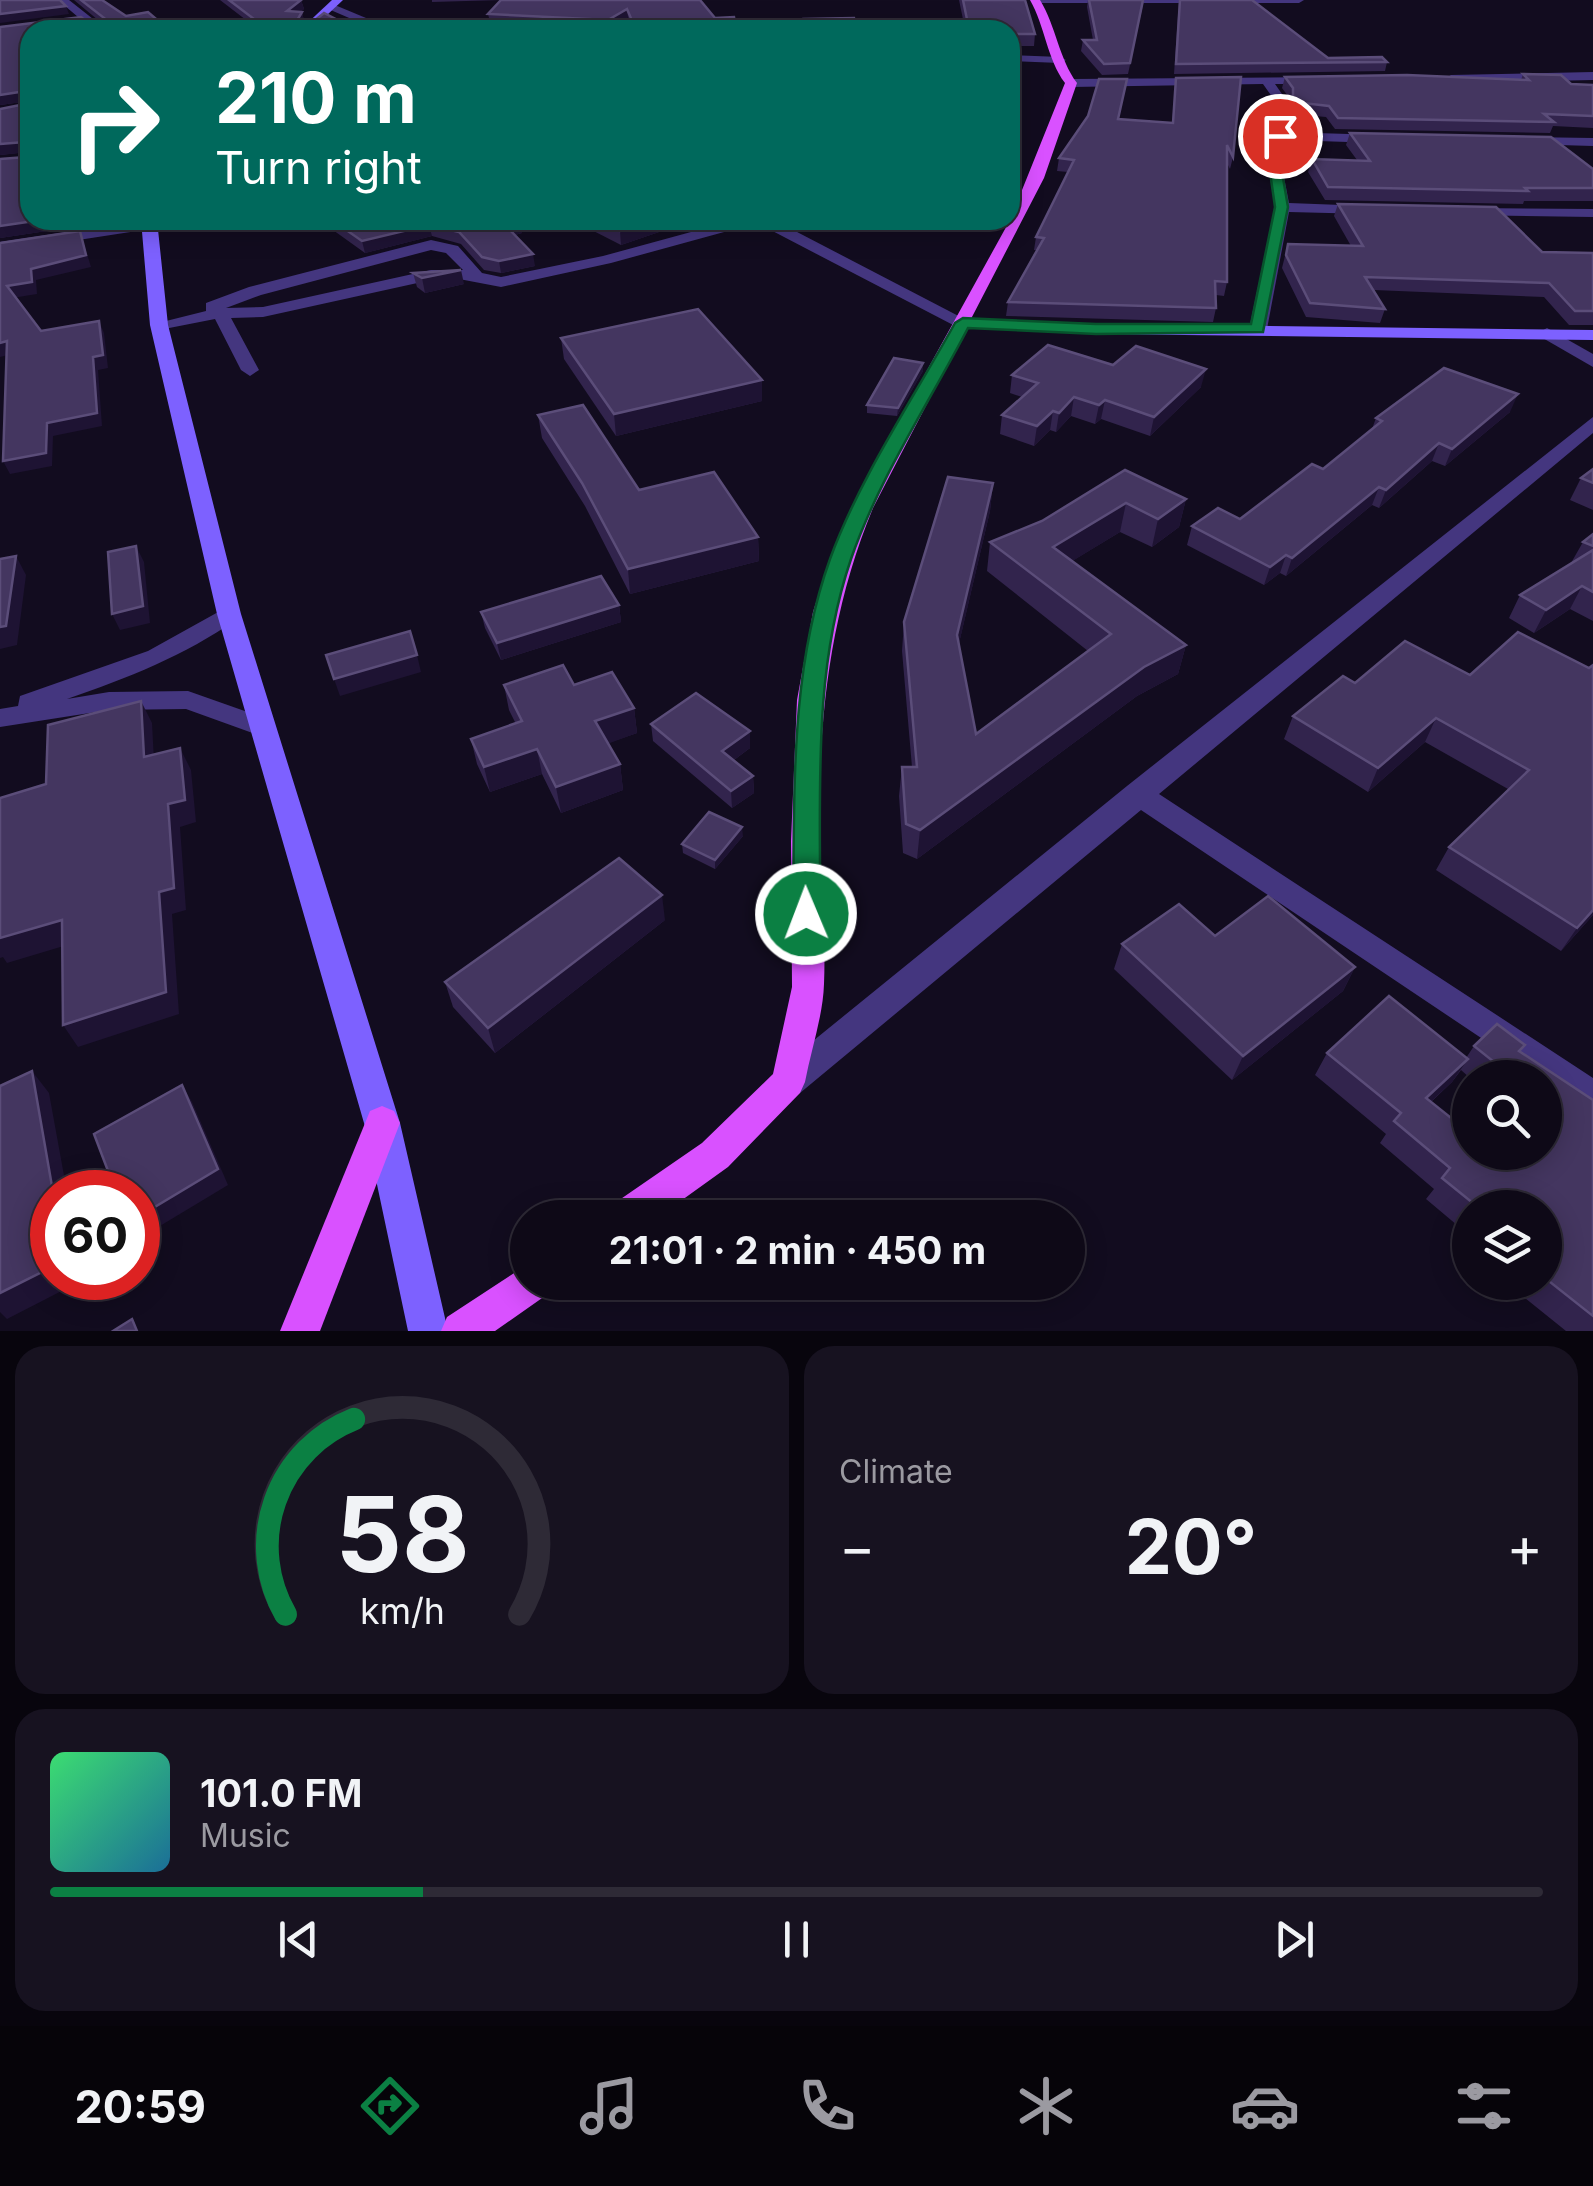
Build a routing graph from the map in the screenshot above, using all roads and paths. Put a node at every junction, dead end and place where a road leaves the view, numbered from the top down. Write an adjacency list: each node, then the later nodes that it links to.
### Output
1 (64, 0): 5 (street)
2 (1035, 0): 3 (street); 9 (main road)
3 (1299, 0)
4 (334, 3): 7 (street)
5 (86, 19): 6 (street)
6 (78, 20)
7 (367, 20)
8 (1020, 61): 9 (street)
9 (1065, 72): 13 (street); 19 (main road)
10 (1593, 76): 11 (street)
11 (1435, 79)
12 (1322, 80): 13 (street)
13 (1267, 82): 14 (street)
14 (1280, 136): 15 (street); 18 (street)
15 (1394, 139)
16 (1501, 140): 17 (street)
17 (1593, 142)
18 (1282, 207): 20 (street); 33 (street)
19 (1020, 208)
20 (1376, 210)
21 (1452, 212): 22 (street)
22 (1593, 213)
23 (101, 230): 28 (street)
24 (150, 230): 32 (street)
25 (715, 230): 29 (street)
26 (782, 230): 31 (street)
27 (1007, 230): 31 (main road)
28 (0, 247)
29 (475, 275): 30 (street); 30 (street)
30 (210, 314): 32 (street); 37 (street)
31 (963, 323): 33 (street); 43 (main road)
32 (158, 325): 39 (street)
33 (1258, 328): 34 (street)
34 (1547, 334): 35 (street); 36 (street)
35 (1593, 336)
36 (1593, 362)
37 (250, 370)
38 (1593, 423): 42 (street)
39 (229, 614): 40 (street); 41 (street)
40 (0, 715): 41 (street)
41 (261, 727): 45 (street)
42 (1137, 793): 43 (street); 44 (street)
43 (788, 1082): 46 (main road)
44 (1593, 1096)
45 (382, 1123): 48 (main road); 49 (street)
46 (651, 1200)
47 (510, 1297): 50 (main road)
48 (300, 1331)
49 (428, 1331)
50 (461, 1331)

